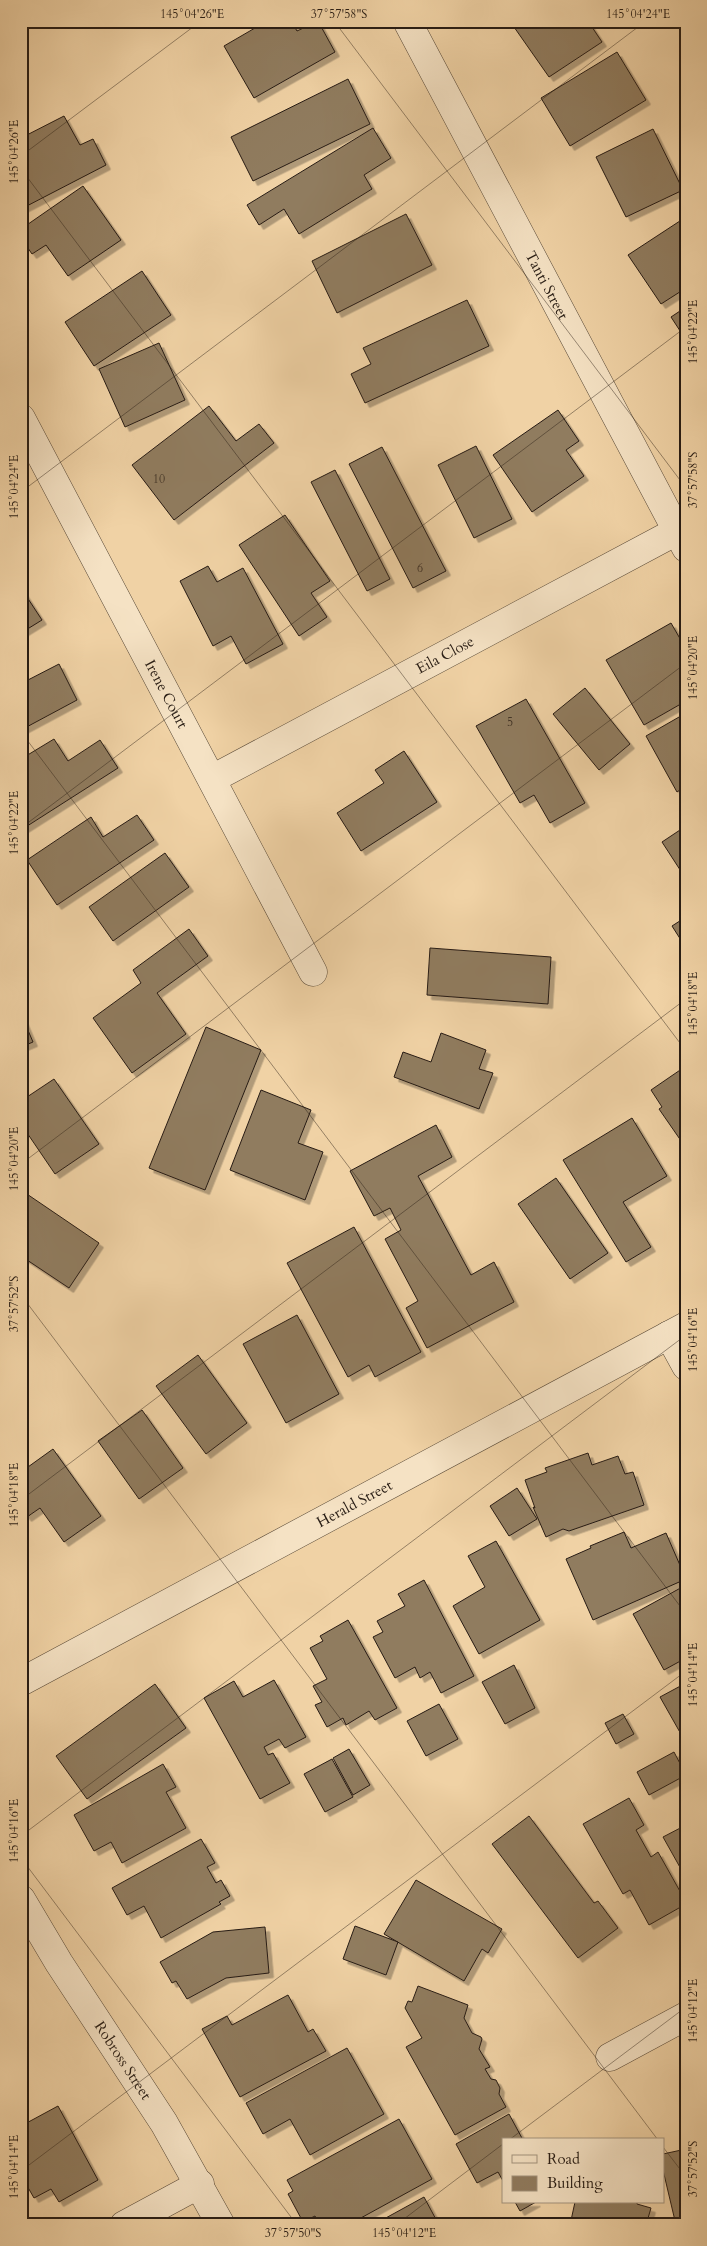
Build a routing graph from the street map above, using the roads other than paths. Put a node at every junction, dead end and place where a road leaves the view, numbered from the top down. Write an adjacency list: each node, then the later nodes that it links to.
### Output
1 (407, 21): 3 (street, Tanti Street)
2 (21, 418): 4 (street, Irene Court)
3 (681, 540): 4 (street, Eila Close)
4 (212, 779): 5 (street, Irene Court)
5 (313, 972)
6 (678, 1331): 7 (street); 8 (street, Herald Street)
7 (686, 1366)
8 (21, 1682)
9 (21, 1899): 12 (street, Robross Street)
10 (686, 2016): 11 (street)
11 (610, 2056)
12 (200, 2184): 13 (street); 14 (street, Robross Street)
13 (124, 2225)
14 (222, 2225)

